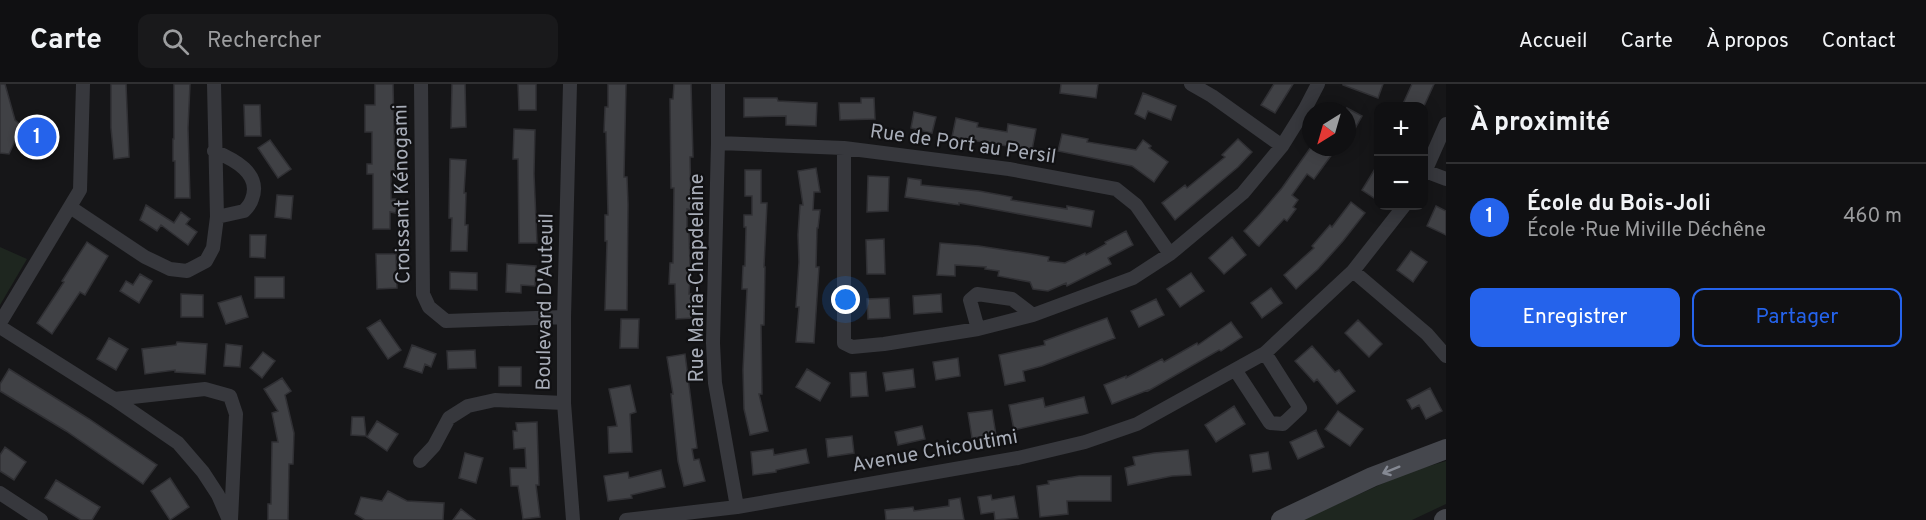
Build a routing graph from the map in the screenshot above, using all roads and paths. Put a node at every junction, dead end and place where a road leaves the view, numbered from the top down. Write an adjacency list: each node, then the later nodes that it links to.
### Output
1 (82, 84): 16 (street)
2 (214, 84): 12 (street)
3 (421, 84): 22 (street, Croissant Kénogami)
4 (570, 84): 22 (street, Boulevard D'Auteuil)
5 (718, 84): 9 (street, Rue Maria-Chapdelaine)
6 (1191, 84): 10 (street)
7 (1318, 84): 10 (street)
8 (1446, 124): 13 (street)
9 (718, 142): 11 (street, Rue de Port au Persil); 33 (street, Rue Maria-Chapdelaine)
10 (1282, 146): 19 (street)
11 (844, 148): 19 (street, Rue de Port au Persil); 24 (street)
12 (214, 151): 18 (street); 18 (street)
13 (1428, 164)
14 (1428, 174): 15 (street)
15 (1446, 179)
16 (70, 207): 18 (street); 23 (street)
17 (1401, 210): 20 (street, Avenue Chicoutimi)
18 (217, 217)
19 (1170, 254): 21 (street)
20 (1353, 271): 25 (street, Avenue Chicoutimi); 26 (street)
21 (1034, 315): 24 (street); 24 (street)
22 (564, 317): 29 (street, Boulevard D'Auteuil)
23 (0, 325): 28 (street)
24 (978, 329)
25 (1265, 353): 27 (street, Avenue Chicoutimi); 27 (street)
26 (1446, 356)
27 (1236, 371): 33 (street, Avenue Chicoutimi)
28 (114, 399): 35 (street); 35 (street)
29 (564, 403): 31 (street); 36 (street, Boulevard D'Auteuil)
30 (1446, 449): 38 (main road, one-way to 38)
31 (420, 461)
32 (0, 493): 34 (street)
33 (737, 507): 37 (street, Avenue Chicoutimi)
34 (41, 520)
35 (230, 520)
36 (573, 520)
37 (626, 520)
38 (1281, 520)

